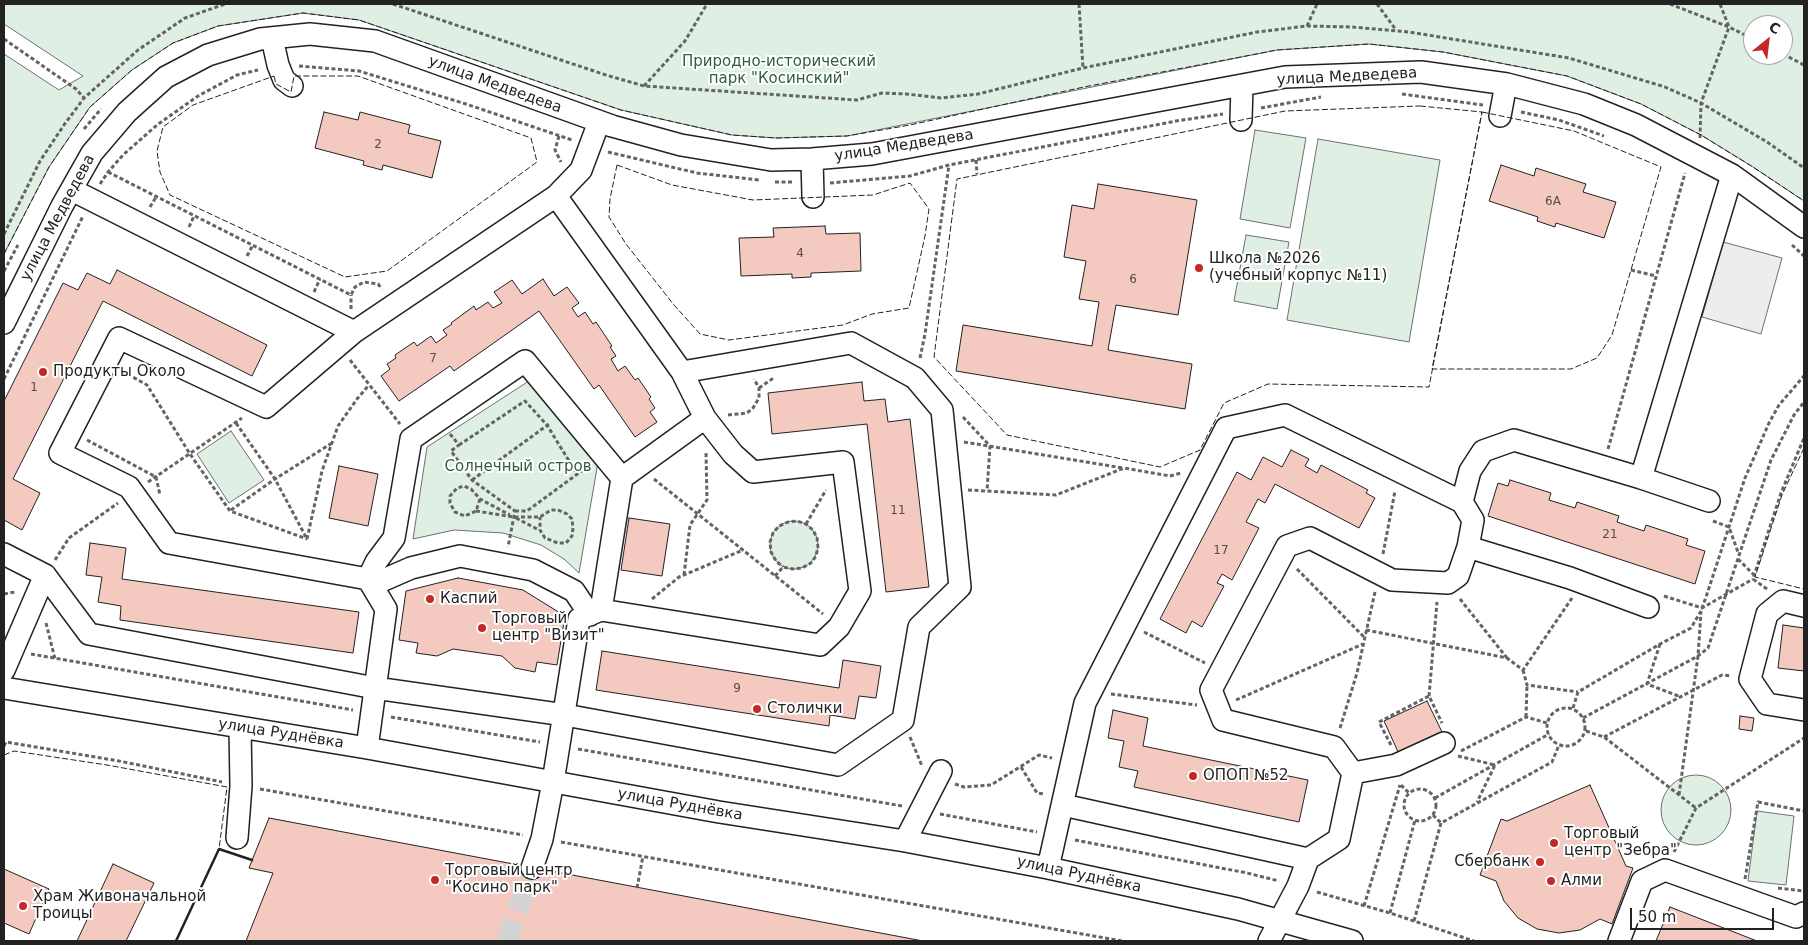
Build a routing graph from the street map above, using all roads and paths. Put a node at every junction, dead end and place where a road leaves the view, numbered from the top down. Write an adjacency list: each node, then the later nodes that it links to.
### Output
1 (225, 4): 22 (path)
2 (392, 4): 18 (path)
3 (706, 4): 18 (path)
4 (1079, 4): 18 (path)
5 (1317, 4): 9 (path)
6 (1378, 4): 11 (path)
7 (1670, 4): 10 (path)
8 (1720, 4): 10 (path)
9 (1307, 26)
10 (1729, 27): 12 (path); 31 (path)
11 (1396, 31)
12 (1743, 34)
13 (272, 38): 15 (street); 26 (street, улица Медведева); 41 (street, улица Медведева)
14 (4, 39): 22 (path)
15 (278, 65): 17 (street); 28 (path); 36 (path)
16 (1506, 84): 19 (street, улица Медведева); 24 (street); 39 (street, улица Медведева)
17 (292, 86)
18 (644, 86)
19 (1242, 86): 25 (street); 32 (street, улица Медведева)
20 (1399, 94): 24 (path)
21 (1327, 96): 25 (path)
22 (84, 98): 46 (path)
23 (102, 108): 27 (path)
24 (1501, 111): 29 (path)
25 (1242, 116): 33 (path)
26 (599, 122): 32 (street, улица Медведева); 42 (street)
27 (81, 133)
28 (558, 136): 30 (path); 34 (path)
29 (1611, 138)
30 (569, 139)
31 (1699, 144)
32 (812, 159): 43 (street)
33 (976, 160): 38 (path); 61 (path)
34 (563, 165)
35 (1677, 169): 37 (path)
36 (108, 172): 44 (path); 53 (path)
37 (1685, 173): 40 (path); 52 (path)
38 (977, 174)
39 (1732, 175): 45 (street, улица Медведева); 85 (street)
40 (1693, 178)
41 (72, 190): 44 (street); 54 (street, улица Медведева)
42 (556, 196): 55 (street); 59 (street)
43 (814, 197)
44 (91, 199): 55 (street); 62 (path)
45 (1804, 227)
46 (4, 234)
47 (20, 241): 51 (path)
48 (1788, 242): 49 (path)
49 (1804, 256)
50 (1631, 270): 52 (path)
51 (4, 271)
52 (1656, 276): 80 (path)
53 (386, 292)
54 (4, 323)
55 (354, 332): 56 (street)
56 (338, 346): 63 (path); 65 (street)
57 (107, 361): 65 (street); 76 (path); 89 (street)
58 (740, 363): 59 (street); 61 (street); 67 (path)
59 (682, 372): 67 (street)
60 (1804, 376): 100 (path)
61 (915, 378): 73 (street)
62 (4, 379)
63 (370, 386): 72 (path); 74 (path)
64 (1804, 402): 107 (path)
65 (262, 405): 69 (path)
66 (567, 411): 68 (street); 70 (path); 77 (street)
67 (705, 418): 78 (street); 83 (street); 96 (path)
68 (440, 420): 72 (street); 75 (path)
69 (236, 423): 76 (path); 86 (path)
70 (547, 425): 75 (path); 84 (path); 87 (path)
71 (1804, 438): 114 (path)
72 (411, 439): 115 (street)
73 (945, 439): 81 (path); 88 (street)
74 (332, 442): 86 (path); 102 (path)
75 (459, 445): 87 (path)
76 (190, 454): 89 (path); 93 (path)
77 (603, 454): 83 (street); 84 (path)
78 (844, 462): 99 (path); 126 (street)
79 (1207, 466): 81 (path); 82 (street); 125 (street)
80 (1604, 466): 85 (street); 92 (street)
81 (1124, 468): 88 (path)
82 (1400, 471): 92 (street); 111 (path)
83 (630, 472): 96 (path); 123 (street)
84 (577, 474): 95 (path)
85 (1642, 478): 91 (street)
86 (275, 480): 93 (path); 102 (path)
87 (472, 480): 95 (path)
88 (950, 488): 155 (street)
89 (133, 492): 112 (path); 115 (street)
90 (480, 498): 94 (path); 94 (path); 97 (path)
91 (1709, 501): 100 (path)
92 (1462, 502): 103 (street)
93 (230, 511): 102 (path)
94 (476, 511): 97 (path)
95 (515, 511): 97 (path)
96 (698, 514): 104 (path); 110 (path)
97 (514, 516): 98 (path); 101 (path); 108 (path)
98 (540, 517): 101 (path); 101 (path)
99 (806, 524): 109 (path); 109 (path)
100 (1728, 527): 107 (path); 122 (path)
101 (540, 530)
102 (307, 539)
103 (1468, 547): 116 (street); 117 (street)
104 (743, 550): 110 (path); 113 (path)
105 (4, 554): 112 (street)
106 (1283, 554): 111 (street); 128 (path); 137 (street)
107 (1739, 557): 114 (path); 118 (path)
108 (505, 565): 115 (street); 123 (street)
109 (783, 567): 113 (path)
110 (684, 574): 124 (path)
111 (1379, 574): 116 (street); 127 (path)
112 (46, 575): 132 (street); 142 (street)
113 (775, 576): 126 (path)
114 (1754, 577): 118 (path); 119 (path)
115 (370, 582): 142 (street)
116 (1443, 582): 129 (path); 134 (path)
117 (1582, 583): 121 (street); 136 (path)
118 (1725, 596): 122 (path); 133 (path)
119 (1784, 601): 120 (street); 138 (street)
120 (1804, 606)
121 (1648, 607): 122 (path)
122 (1702, 610): 131 (path); 133 (path)
123 (596, 613): 124 (street); 152 (street)
124 (639, 616): 126 (street)
125 (1126, 623): 137 (path); 144 (street)
126 (839, 627)
127 (1366, 630): 128 (path); 129 (path)
128 (1365, 638): 130 (path)
129 (1433, 643): 134 (path); 146 (path)
130 (1363, 644): 148 (path); 166 (path)
131 (1660, 644): 140 (path); 145 (path)
132 (12, 650): 135 (street); 151 (path)
133 (1698, 656): 140 (path); 143 (path)
134 (1507, 658): 136 (path)
135 (4, 670)
136 (1523, 670): 139 (path)
137 (1221, 671): 148 (street)
138 (1750, 679): 143 (path); 150 (street)
139 (1527, 684): 145 (path); 153 (path)
140 (1647, 684): 147 (path); 154 (path)
141 (4, 688): 157 (street, улица Руднёвка)
142 (375, 688): 151 (street); 152 (street)
143 (1694, 690): 147 (path); 177 (path)
144 (1091, 692): 148 (path); 168 (street)
145 (1578, 692): 149 (path)
146 (1429, 696): 162 (path); 173 (path)
147 (1682, 697): 160 (path)
148 (1218, 708): 166 (street)
149 (1573, 708): 154 (path); 156 (path)
150 (1804, 710)
151 (372, 714): 163 (path); 167 (street)
152 (565, 716): 155 (street); 163 (street)
153 (1526, 716): 156 (path); 169 (path)
154 (1584, 718): 158 (path)
155 (903, 720): 172 (path)
156 (1547, 723): 159 (path)
157 (240, 728): 167 (street, улица Руднёвка); 175 (street)
158 (1586, 732): 160 (path); 164 (path)
159 (1549, 734): 164 (path); 169 (path)
160 (1604, 737): 177 (path)
161 (1804, 738): 181 (path)
162 (1444, 742): 173 (street)
163 (559, 745): 174 (street); 182 (path)
164 (1559, 745): 180 (path)
165 (4, 746): 175 (path)
166 (1334, 747): 171 (street)
167 (367, 748): 174 (street, улица Руднёвка)
168 (1073, 761): 170 (path); 179 (street)
169 (1495, 764): 178 (path); 180 (path)
170 (1021, 767): 172 (path); 179 (path)
171 (1353, 773): 173 (street); 192 (street)
172 (940, 775): 182 (street)
173 (1403, 776): 176 (path); 201 (path)
174 (552, 782): 189 (street); 190 (street, улица Руднёвка)
175 (241, 786): 188 (street); 189 (path)
176 (1409, 793): 178 (path); 185 (path)
177 (1679, 795): 181 (path)
178 (1435, 798): 184 (path)
179 (1064, 801): 187 (street); 192 (street)
180 (1476, 802): 186 (path)
181 (1696, 808): 195 (path)
182 (921, 810): 187 (path); 190 (street)
183 (1804, 811): 196 (path)
184 (1433, 815): 185 (path); 186 (path)
185 (1415, 820): 202 (path)
186 (1441, 823): 205 (path)
187 (1056, 836): 194 (street); 197 (path)
188 (237, 838)
189 (542, 839): 191 (path); 193 (street)
190 (904, 841): 194 (street, улица Руднёвка)
191 (643, 856): 199 (path); 206 (path)
192 (1308, 859): 197 (street)
193 (532, 868)
194 (1048, 868): 204 (street, улица Руднёвка)
195 (1665, 870): 203 (street); 210 (street)
196 (1744, 884)
197 (1298, 886): 201 (path); 204 (street)
198 (1770, 887): 200 (path)
199 (637, 888)
200 (1804, 891)
201 (1364, 906): 202 (path)
202 (1390, 913): 205 (path)
203 (1804, 914)
204 (1280, 920): 207 (street); 208 (street, улица Руднёвка)
205 (1414, 921): 209 (path)
206 (1122, 941)
207 (1269, 941)
208 (1352, 941)
209 (1474, 941)
210 (1619, 941)

